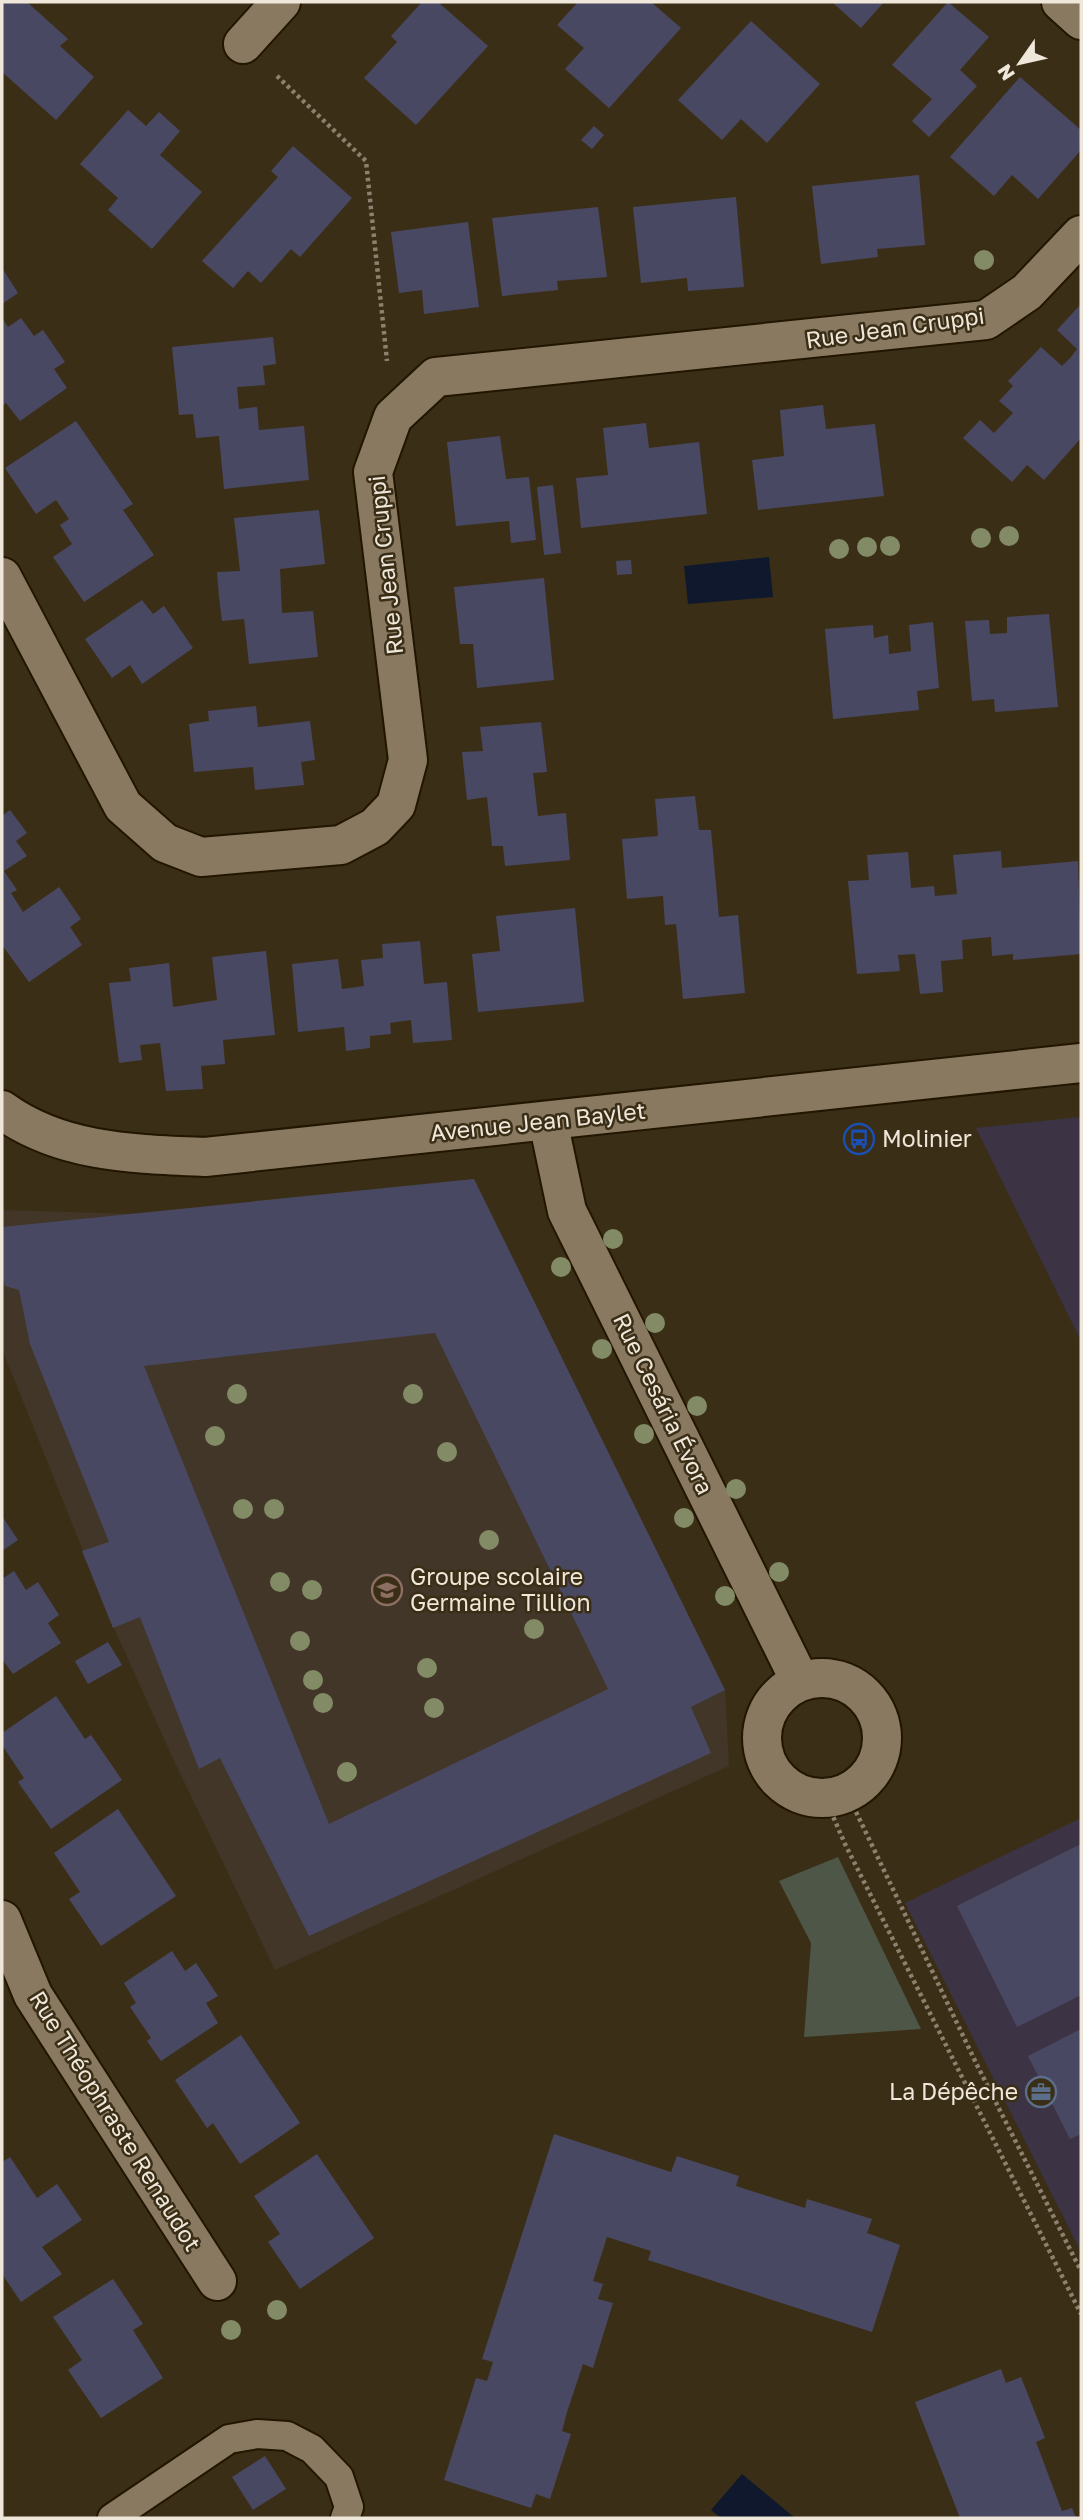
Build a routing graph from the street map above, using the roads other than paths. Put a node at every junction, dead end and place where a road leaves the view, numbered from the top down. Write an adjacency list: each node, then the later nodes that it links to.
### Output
1 (281, 2): 4 (street)
2 (1061, 2): 3 (street)
3 (1081, 20)
4 (243, 44)
5 (1081, 235): 6 (street, Rue Jean Cruppi)
6 (2, 577)
7 (1081, 1063): 9 (street, Avenue Jean Baylet)
8 (2, 1110): 9 (street, Avenue Jean Baylet)
9 (548, 1121): 10 (street, Rue Cesária Évora)
10 (800, 1681): 10 (street)
11 (2, 1920): 12 (street, Rue Théophraste Renaudot)
12 (217, 2281)
13 (112, 2518): 14 (lane)
14 (345, 2518)

